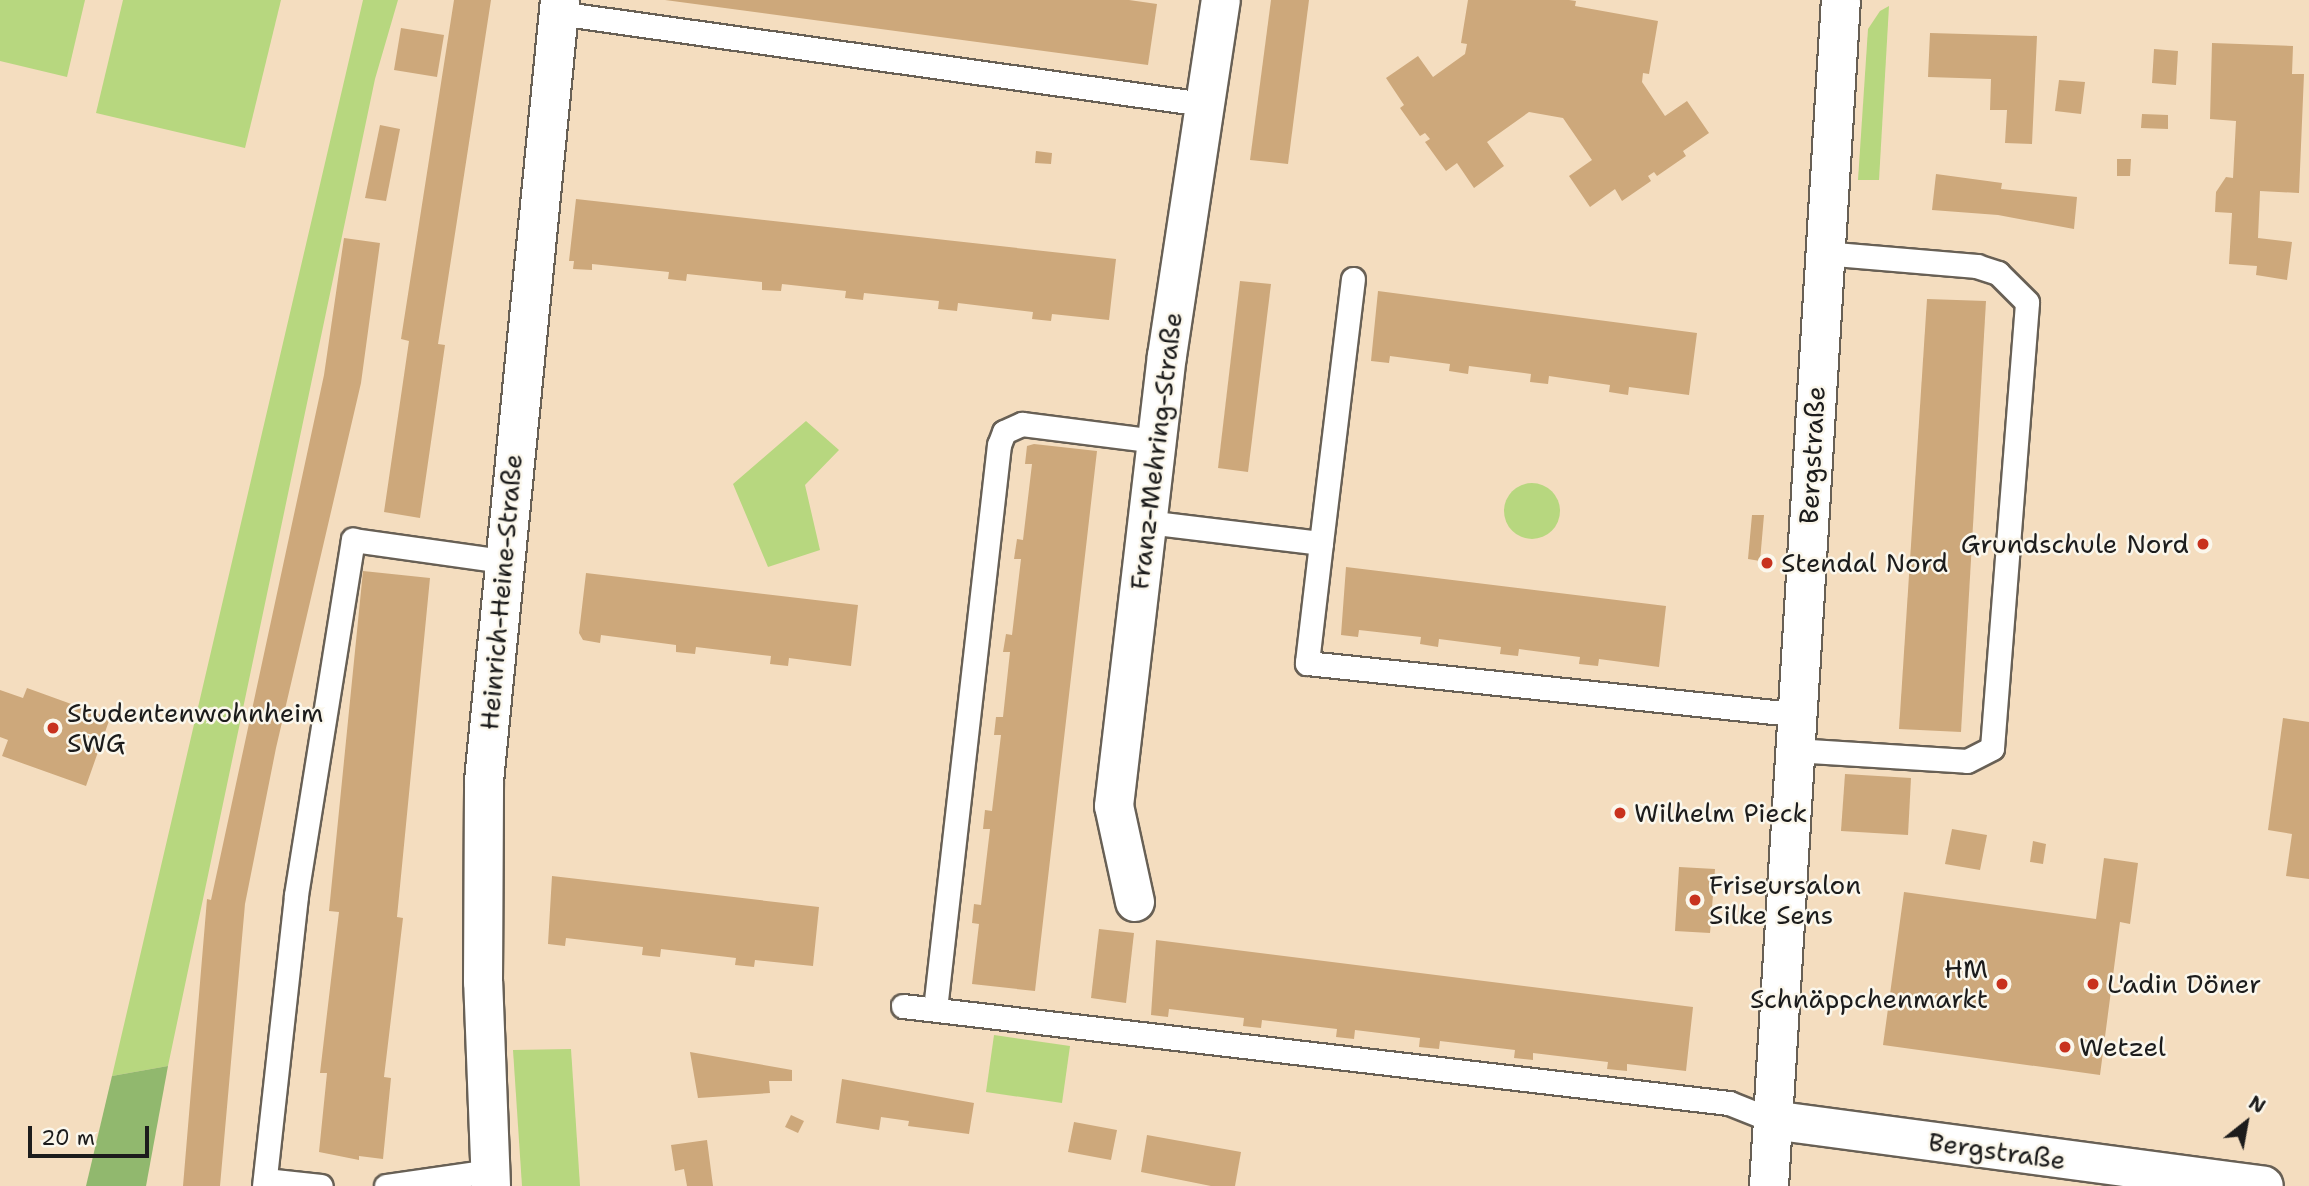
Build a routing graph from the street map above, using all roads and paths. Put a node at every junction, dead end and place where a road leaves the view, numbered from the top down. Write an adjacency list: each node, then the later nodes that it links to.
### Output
1 (1221, 0): 4 (street, Franz-Mehring-Straße)
2 (1841, 0): 5 (street, Bergstraße)
3 (559, 6): 4 (lane); 10 (street, Heinrich-Heine-Straße)
4 (1203, 104): 7 (street, Franz-Mehring-Straße)
5 (1824, 253): 11 (street, Bergstraße); 11 (lane)
6 (1353, 279): 9 (lane)
7 (1157, 441): 8 (street, Franz-Mehring-Straße); 14 (lane)
8 (1147, 522): 9 (lane); 12 (street, Franz-Mehring-Straße)
9 (1321, 543): 11 (lane)
10 (503, 561): 16 (street, Heinrich-Heine-Straße); 17 (lane)
11 (1795, 732): 15 (street, Bergstraße)
12 (1135, 902)
13 (903, 1006): 14 (lane)
14 (935, 1009): 15 (lane)
15 (1772, 1120): 20 (street, Bergstraße); 21 (street, Bergstraße)
16 (491, 1178): 19 (lane)
17 (264, 1183): 18 (lane)
18 (321, 1186)
19 (386, 1186)
20 (1769, 1186)
21 (2264, 1186)

